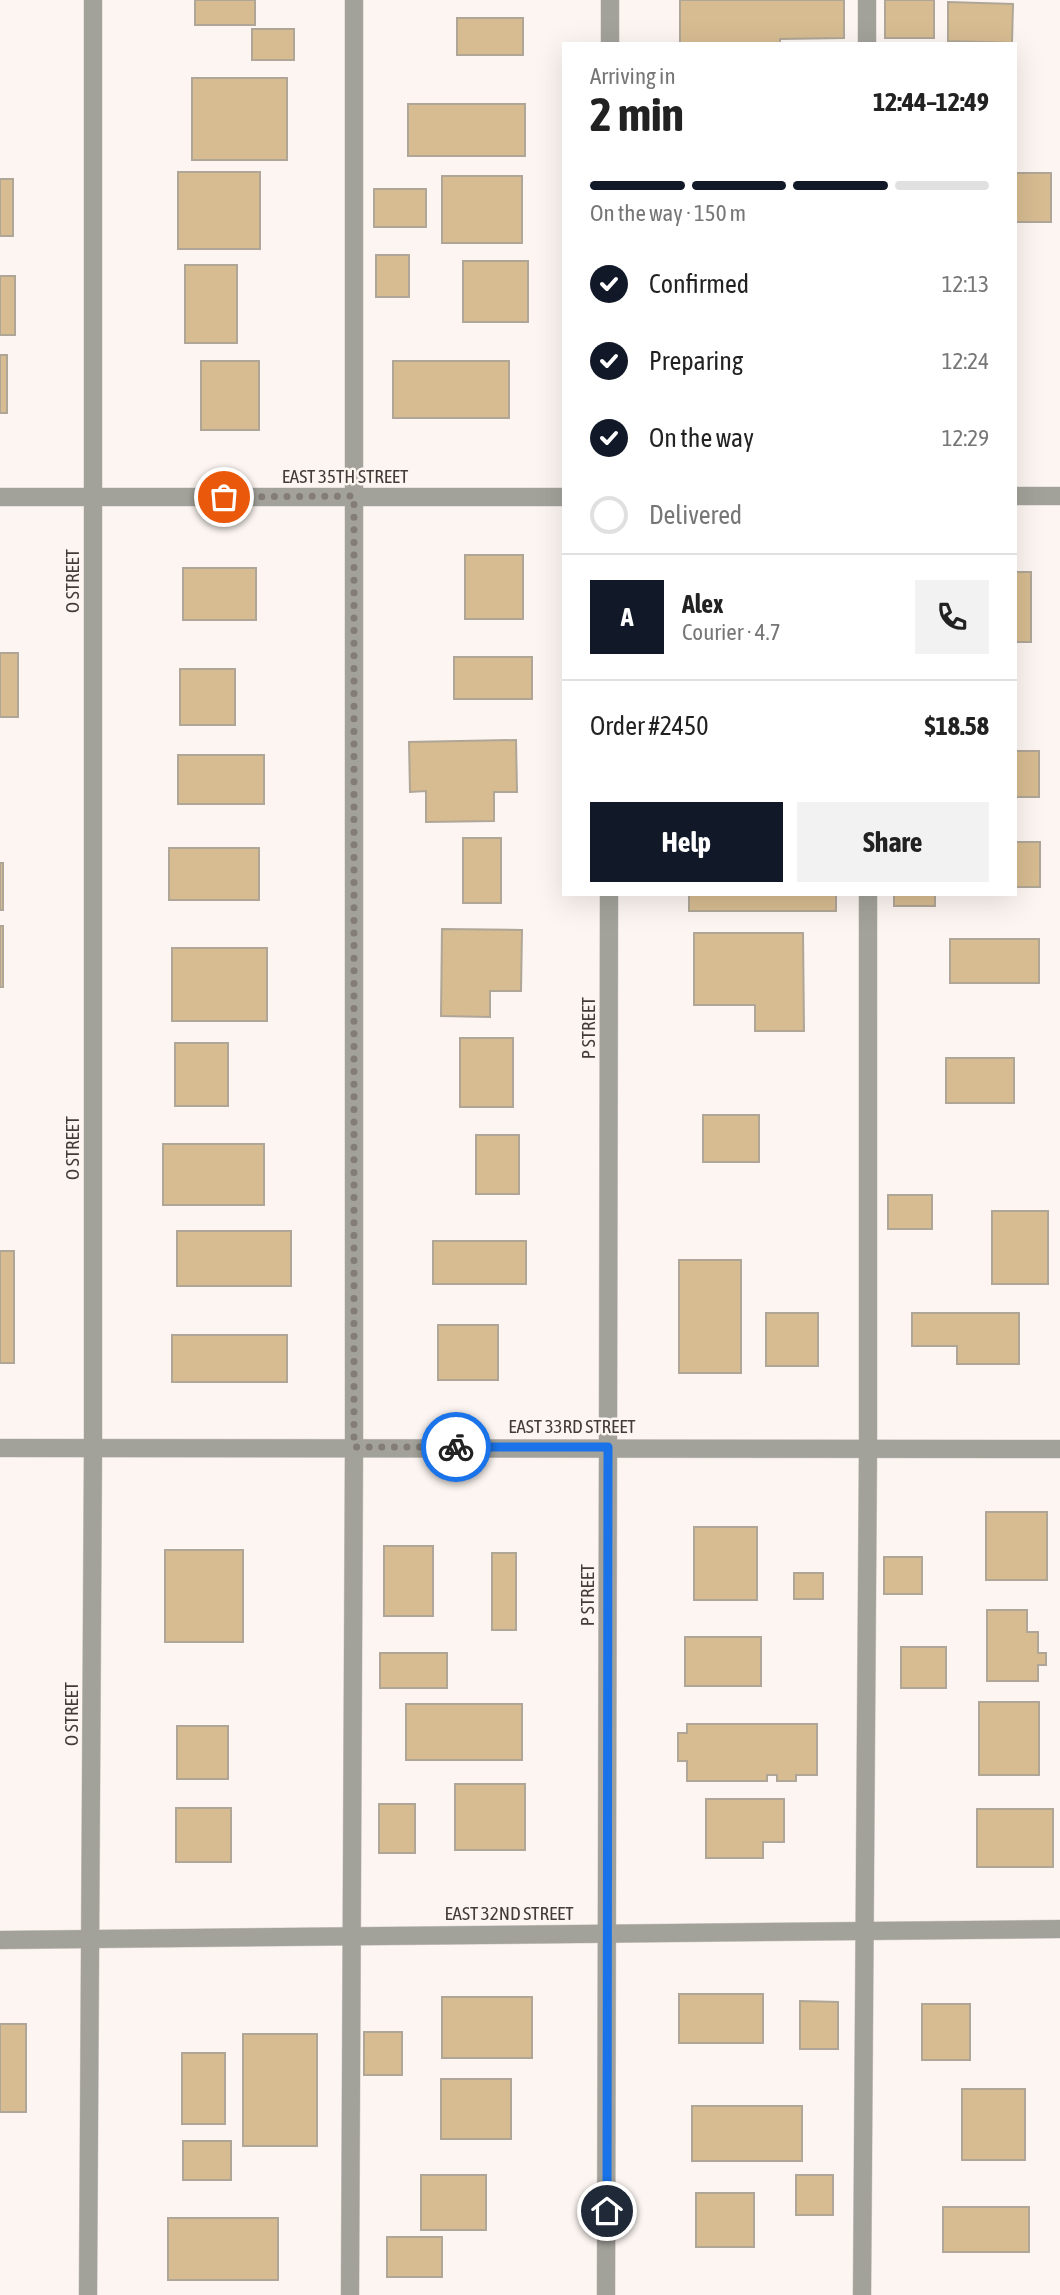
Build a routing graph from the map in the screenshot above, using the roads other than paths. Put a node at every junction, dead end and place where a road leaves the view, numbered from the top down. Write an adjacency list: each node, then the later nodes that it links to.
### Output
1 (93, 0): 12 (street, O STREET)
2 (354, 0): 7 (street)
3 (610, 0): 5 (street)
4 (867, 0): 6 (street)
5 (610, 42)
6 (867, 42)
7 (354, 496): 11 (street, EAST 35TH STREET); 12 (street, EAST 35TH STREET); 15 (street)
8 (1017, 496): 9 (street)
9 (1060, 496)
10 (0, 497): 12 (street, EAST 35TH STREET)
11 (562, 497)
12 (93, 498): 20 (street, O STREET)
13 (609, 896): 16 (street, P STREET)
14 (868, 896): 18 (street)
15 (354, 1447): 16 (street, EAST 33RD STREET); 20 (street, EAST 33RD STREET); 24 (street)
16 (608, 1447): 18 (street, EAST 33RD STREET); 23 (street, P STREET)
17 (0, 1448): 20 (street, EAST 33RD STREET)
18 (869, 1448): 19 (street, EAST 33RD STREET); 22 (street)
19 (1060, 1448)
20 (93, 1449): 26 (street, O STREET)
21 (1060, 1929): 22 (street, EAST 32ND STREET)
22 (865, 1930): 23 (street, EAST 32ND STREET); 30 (street)
23 (607, 1933): 24 (street, EAST 32ND STREET); 29 (street, P STREET)
24 (352, 1935): 26 (street, EAST 32ND STREET); 28 (street)
25 (0, 1940): 26 (street, EAST 32ND STREET)
26 (90, 1940): 27 (street, O STREET)
27 (88, 2295)
28 (349, 2295)
29 (606, 2295)
30 (862, 2295)

